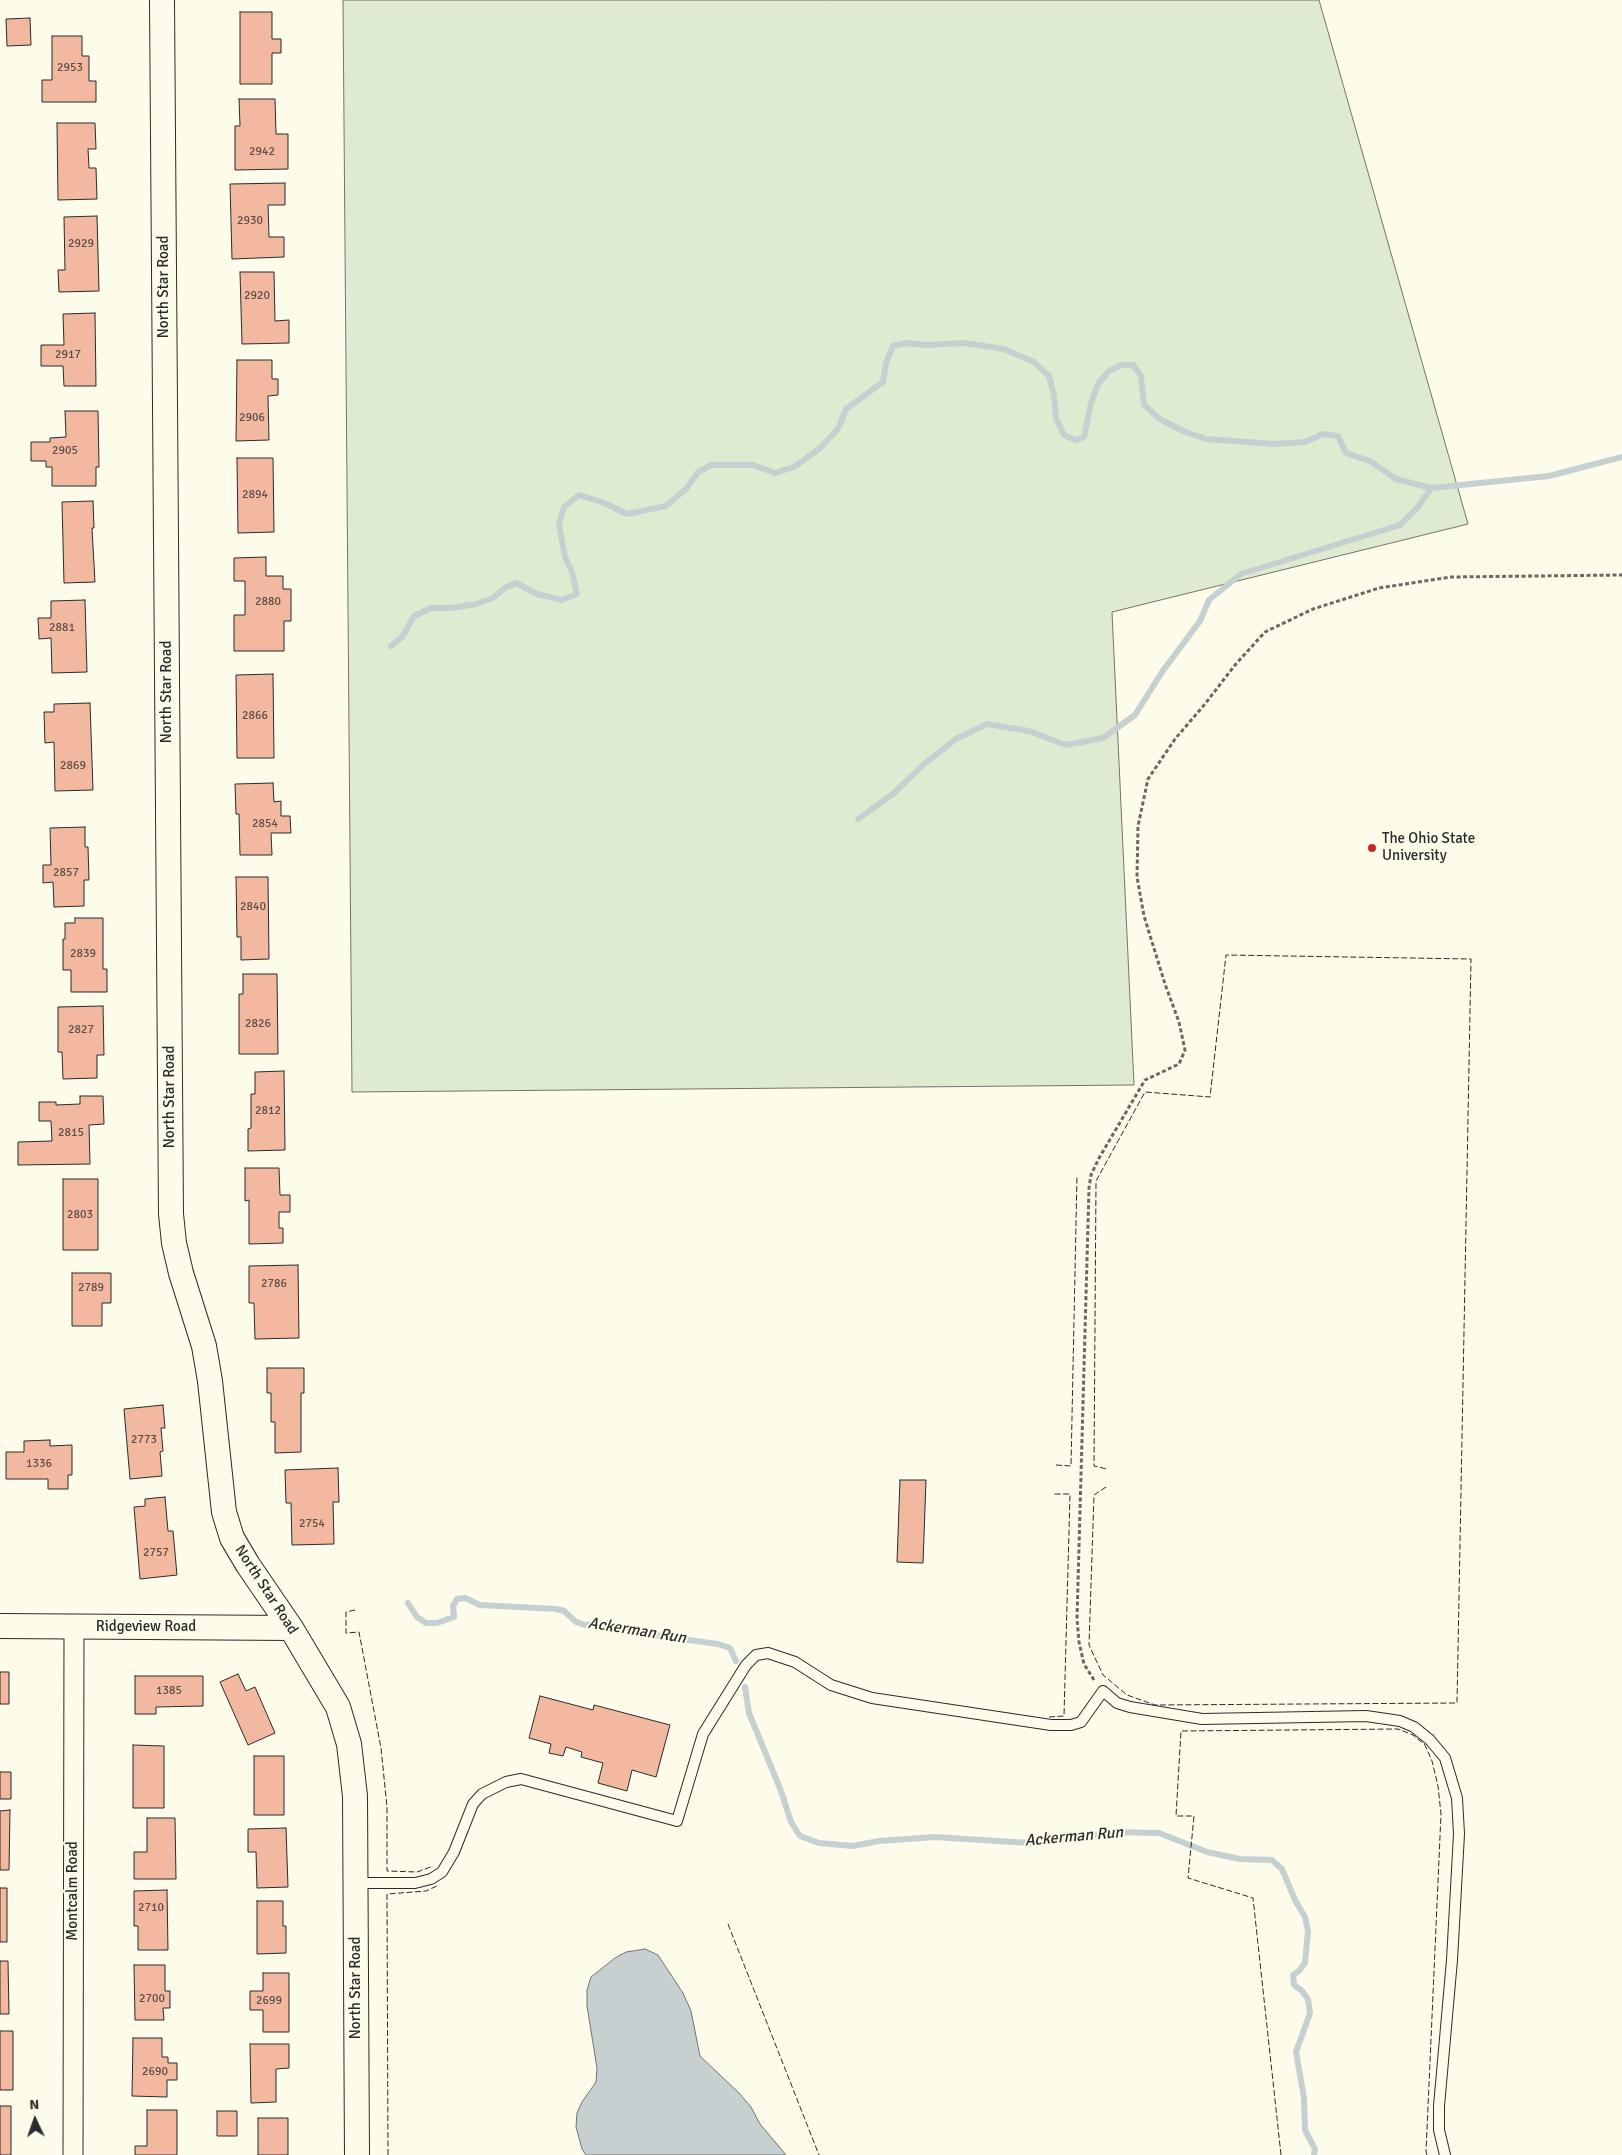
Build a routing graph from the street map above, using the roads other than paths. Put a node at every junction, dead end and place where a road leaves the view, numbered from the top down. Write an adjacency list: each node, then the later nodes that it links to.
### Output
1 (162, 0): 4 (street, North Star Road)
2 (0, 1626): 3 (street, Ridgeview Road)
3 (74, 1626): 4 (street, Ridgeview Road); 6 (street, Montcalm Road)
4 (291, 1628): 5 (street, North Star Road)
5 (356, 1883): 7 (street, North Star Road); 8 (lane)
6 (73, 2155)
7 (357, 2155)
8 (1445, 2155)

